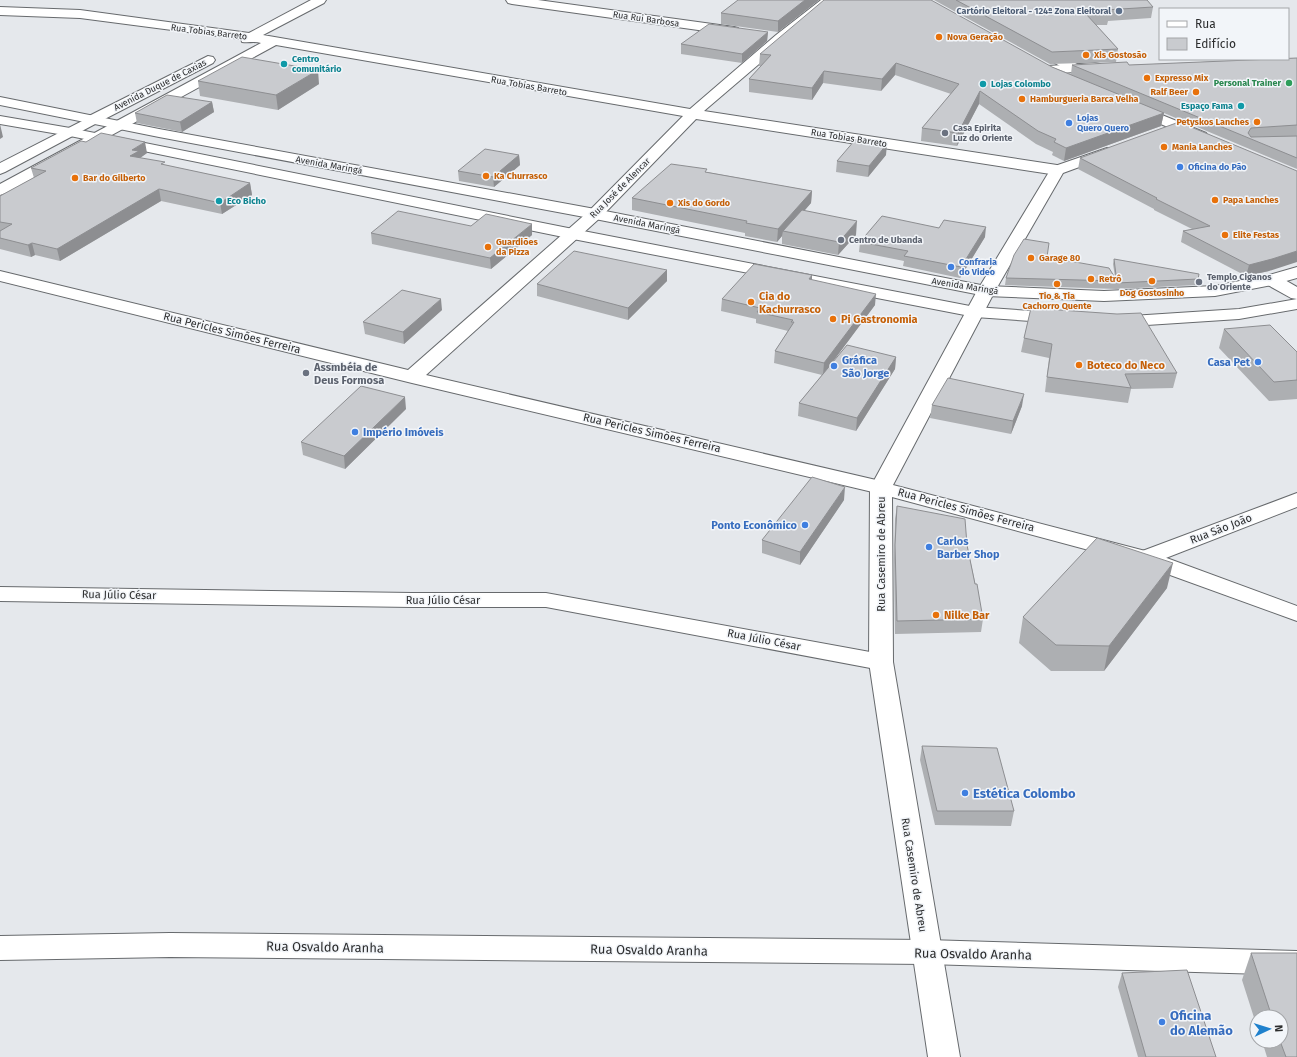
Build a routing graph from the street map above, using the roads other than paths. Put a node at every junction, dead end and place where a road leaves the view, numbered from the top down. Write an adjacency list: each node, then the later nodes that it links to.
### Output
1 (320, 0): 7 (street)
2 (512, 0): 5 (street, Rua Rui Barbosa)
3 (828, 0): 8 (street, Rua José de Alencar)
4 (0, 12): 7 (street, Rua Tobias Barreto)
5 (750, 34)
6 (765, 36): 8 (street)
7 (251, 37): 9 (street, Rua Tobias Barreto); 11 (street)
8 (781, 38): 21 (street, Rua José de Alencar)
9 (274, 41): 21 (street, Rua Tobias Barreto); 24 (street, Avenida Duque de Caxias)
10 (1026, 41): 15 (street)
11 (231, 48)
12 (217, 55): 23 (street, Avenida Duque de Caxias)
13 (1035, 63): 16 (street)
14 (1106, 67): 15 (street)
15 (1074, 68): 16 (street); 17 (street)
16 (1048, 70): 18 (street)
17 (1110, 83)
18 (1099, 93)
19 (0, 101): 23 (street, Avenida Maringá)
20 (1120, 102): 25 (street)
21 (693, 114): 32 (street, Rua Tobias Barreto); 34 (street, Rua José de Alencar)
22 (0, 120): 26 (street, Avenida Maringá)
23 (92, 120): 24 (street, Avenida Maringá); 26 (street, Avenida Duque de Caxias)
24 (117, 125): 28 (street, Avenida Duque de Caxias); 34 (street, Avenida Maringá)
25 (1176, 126): 27 (street); 29 (street)
26 (70, 132): 28 (street, Avenida Maringá); 31 (street, Avenida Duque de Caxias)
27 (1154, 134)
28 (95, 137): 33 (street, Avenida Duque de Caxias); 35 (street, Avenida Maringá)
29 (1210, 140)
30 (1124, 145): 32 (street)
31 (0, 169)
32 (1057, 170): 39 (street, Rua Casemiro de Abreu)
33 (0, 190)
34 (596, 214): 35 (street, Rua José de Alencar); 39 (street, Avenida Maringá)
35 (573, 234): 42 (street, Avenida Maringá); 45 (street, Rua José de Alencar)
36 (1297, 272): 38 (street, Avenida Maringá)
37 (0, 276): 45 (street, Rua Pericles Simões Ferreira)
38 (1272, 280): 39 (street, Avenida Maringá); 40 (street)
39 (986, 291): 42 (street, Rua Casemiro de Abreu)
40 (1297, 294)
41 (1297, 304): 44 (street)
42 (976, 312): 43 (street, Avenida Maringá); 46 (street, Rua Casemiro de Abreu)
43 (1076, 319)
44 (1099, 321)
45 (412, 377): 46 (street, Rua Pericles Simões Ferreira)
46 (881, 488): 48 (street, Rua Pericles Simões Ferreira); 51 (street, Rua Casemiro de Abreu)
47 (1297, 499): 48 (street, Rua São João)
48 (1145, 558): 50 (street, Rua Pericles Simões Ferreira)
49 (0, 594): 51 (street, Rua Júlio César)
50 (1297, 614)
51 (881, 662): 53 (street, Rua Casemiro de Abreu)
52 (0, 948): 53 (street, Rua Osvaldo Aranha)
53 (927, 952): 54 (street, Rua Osvaldo Aranha); 55 (street, Rua Casemiro de Abreu)
54 (1297, 963)
55 (944, 1057)

